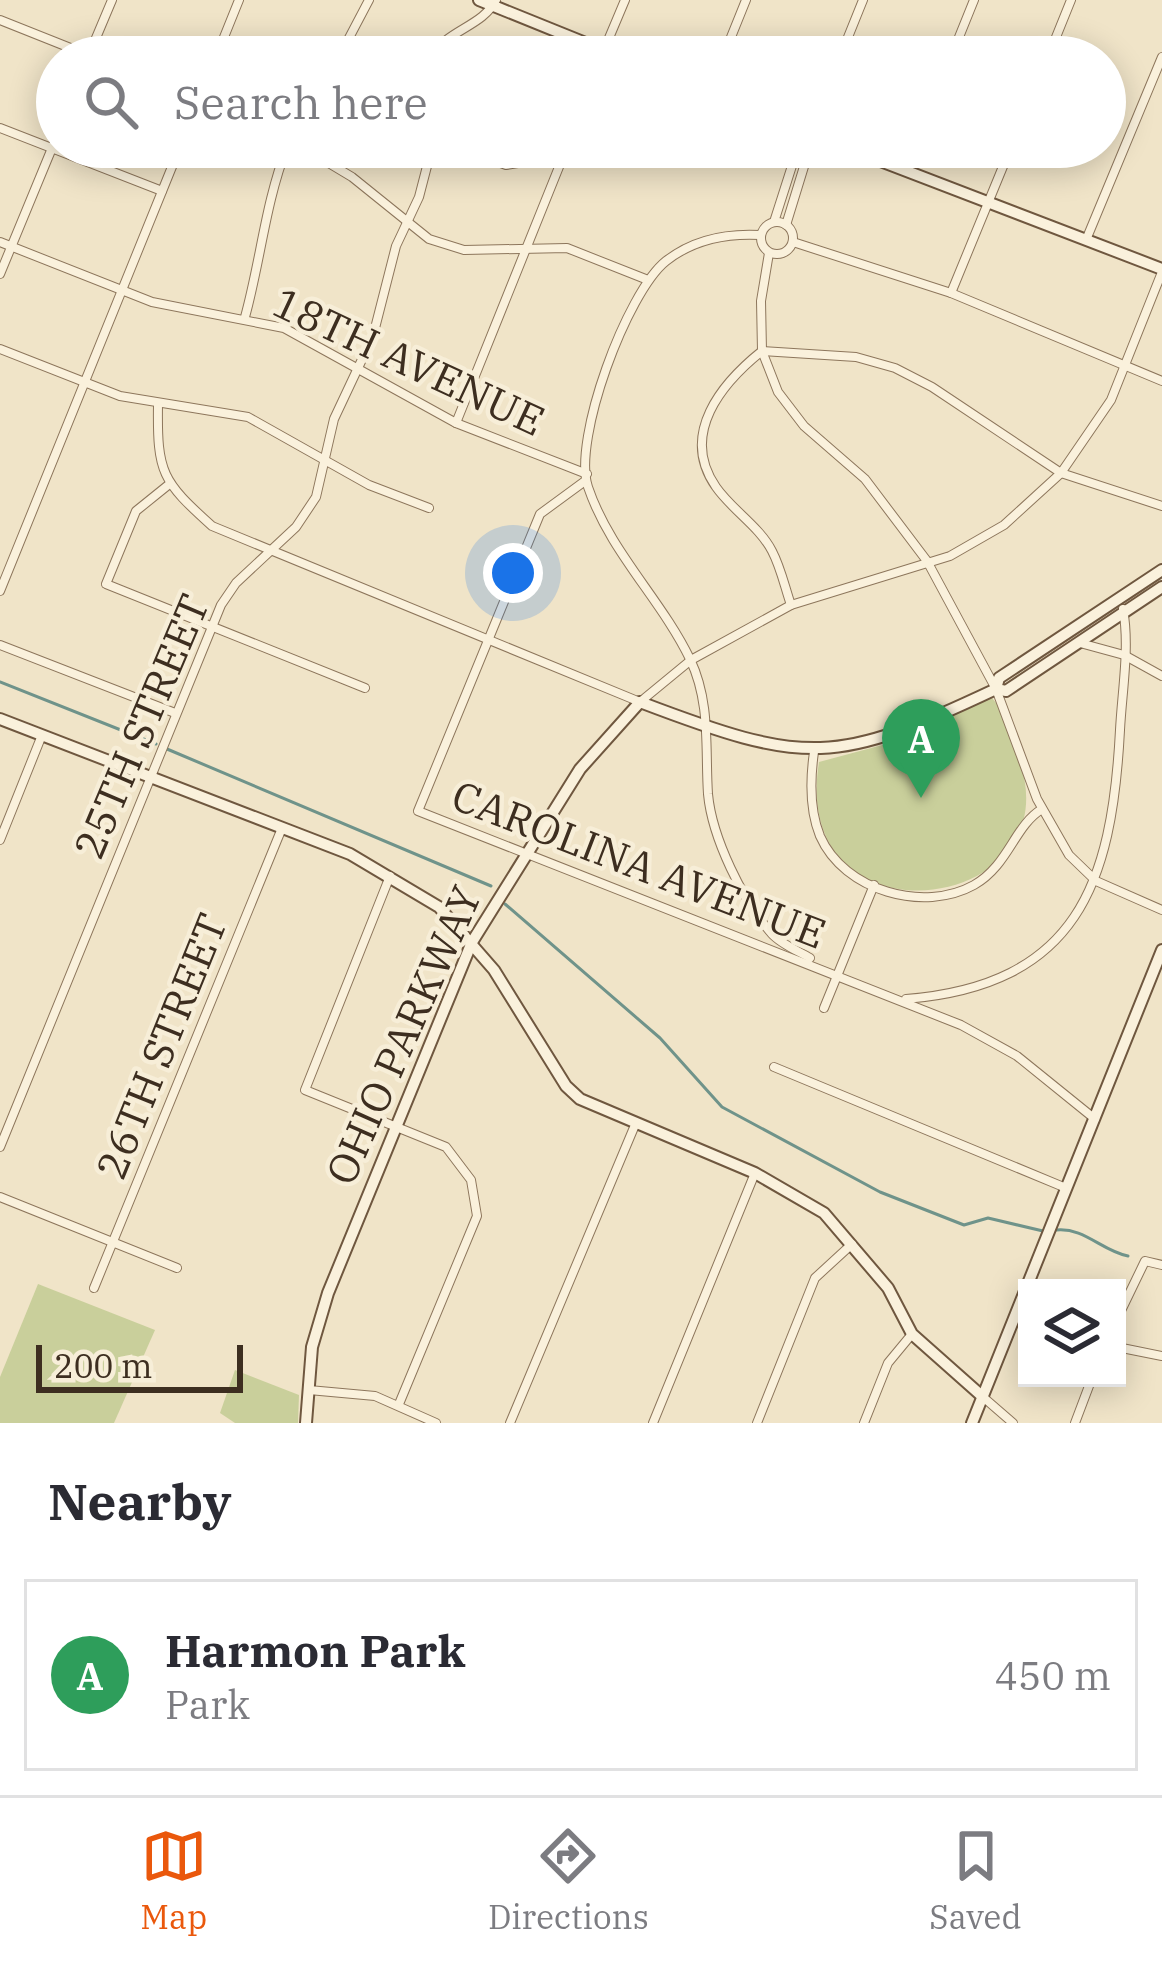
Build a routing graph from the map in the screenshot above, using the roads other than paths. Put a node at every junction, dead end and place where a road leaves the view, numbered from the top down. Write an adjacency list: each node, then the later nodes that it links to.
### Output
1 (112, 0): 13 (street)
2 (239, 0): 14 (street)
3 (369, 0): 15 (street)
4 (479, 0): 10 (street)
5 (625, 0): 18 (street)
6 (746, 0): 19 (street)
7 (863, 0): 20 (street)
8 (974, 0): 21 (street)
9 (1071, 0): 22 (street)
10 (495, 3): 16 (street); 17 (street)
11 (0, 20): 12 (street)
12 (40, 36)
13 (98, 36)
14 (224, 36)
15 (350, 36)
16 (453, 36)
17 (565, 36)
18 (610, 36)
19 (731, 36)
20 (848, 36)
21 (959, 36)
22 (1056, 36)
23 (1162, 57): 26 (street)
24 (0, 128): 25 (street)
25 (36, 142)
26 (1126, 144)
27 (44, 168): 49 (street)
28 (103, 168): 40 (street)
29 (171, 168): 40 (street)
30 (279, 168): 57 (street)
31 (337, 168): 42 (street)
32 (425, 168): 42 (street, 25TH STREET)
33 (558, 168): 50 (street)
34 (791, 168): 43 (street)
35 (804, 168): 44 (street)
36 (899, 168): 39 (street)
37 (1002, 168): 41 (street)
38 (1116, 168): 46 (street)
39 (904, 170): 41 (street)
40 (162, 191): 55 (street)
41 (988, 201): 46 (street); 56 (street)
42 (406, 222): 50 (street); 61 (street, 25TH STREET)
43 (773, 222): 44 (street); 45 (street)
44 (786, 225): 48 (street)
45 (760, 235): 51 (street); 54 (street)
46 (1086, 240): 52 (street)
47 (0, 242): 49 (street, 18TH AVENUE)
48 (793, 242): 51 (street); 56 (street)
49 (11, 246): 53 (street); 55 (street, 18TH AVENUE)
50 (530, 250): 54 (street); 65 (street)
51 (770, 253): 59 (street)
52 (1162, 271): 60 (street, OHIO PARKWAY)
53 (0, 274)
54 (648, 280): 68 (street)
55 (122, 290): 57 (street, 18TH AVENUE); 63 (street)
56 (951, 292): 60 (street)
57 (245, 317): 61 (street, 18TH AVENUE)
58 (0, 349): 63 (street)
59 (762, 351): 67 (street); 73 (street); 78 (street)
60 (1125, 366): 62 (street); 67 (street, OHIO PARKWAY)
61 (355, 370): 65 (street, 18TH AVENUE); 66 (street, 25TH STREET)
62 (1162, 381)
63 (84, 382): 64 (street); 76 (street)
64 (158, 405): 66 (street); 69 (street)
65 (456, 423): 68 (street, 18TH AVENUE)
66 (323, 460): 71 (street); 72 (street, 25TH STREET)
67 (1060, 472): 70 (street); 73 (street, OHIO PARKWAY)
68 (586, 477): 81 (street); 85 (street)
69 (167, 486): 72 (street); 80 (street)
70 (1162, 506)
71 (429, 508)
72 (272, 551): 80 (street, 25TH STREET); 81 (street)
73 (927, 561): 78 (street, OHIO PARKWAY); 88 (street)
74 (1162, 571): 77 (street)
75 (1162, 587): 79 (street)
76 (0, 591)
77 (1119, 599): 79 (street); 88 (street)
78 (791, 605): 85 (street, OHIO PARKWAY)
79 (1125, 613): 82 (street); 84 (street)
80 (211, 626): 87 (street); 90 (street, 25TH STREET)
81 (490, 640): 89 (street); 99 (street, CAROLINA AVENUE)
82 (1080, 644): 84 (street); 88 (street)
83 (0, 646): 90 (street)
84 (1124, 656): 86 (street); 101 (street)
85 (691, 660): 89 (street, OHIO PARKWAY); 92 (street)
86 (1162, 676)
87 (364, 688)
88 (997, 689): 94 (street); 96 (street)
89 (640, 702): 92 (street); 99 (street, OHIO PARKWAY)
90 (175, 713): 95 (street, 25TH STREET)
91 (0, 719): 93 (street)
92 (709, 728): 94 (street); 106 (street)
93 (42, 735): 95 (street); 98 (street)
94 (814, 752): 102 (street)
95 (151, 777): 97 (street); 113 (street, 25TH STREET)
96 (1042, 809): 101 (street); 102 (street)
97 (283, 828): 100 (street); 117 (street, 26TH STREET)
98 (0, 840)
99 (525, 850): 104 (street, OHIO PARKWAY); 106 (street, CAROLINA AVENUE)
100 (390, 876): 104 (street); 111 (street)
101 (1096, 881): 103 (street); 107 (street)
102 (874, 885): 106 (street)
103 (1162, 910)
104 (472, 942): 111 (street, OHIO PARKWAY); 112 (street)
105 (1162, 950): 110 (street)
106 (837, 974): 107 (street, CAROLINA AVENUE); 108 (street, CAROLINA AVENUE)
107 (904, 999): 110 (street, CAROLINA AVENUE)
108 (824, 1008)
109 (774, 1067): 115 (street)
110 (1095, 1119): 115 (street)
111 (396, 1125): 127 (street, OHIO PARKWAY); 129 (street)
112 (635, 1125): 114 (street); 132 (street)
113 (0, 1148)
114 (755, 1173): 118 (street); 133 (street)
115 (1066, 1188): 128 (street)
116 (0, 1197): 117 (street)
117 (114, 1242): 120 (street); 121 (street, 26TH STREET)
118 (853, 1243): 123 (street); 134 (street)
119 (1162, 1264): 122 (street)
120 (177, 1268)
121 (94, 1288)
122 (1126, 1300)
123 (912, 1334): 128 (street); 135 (street)
124 (1126, 1349): 125 (street)
125 (1162, 1356)
126 (1089, 1387): 138 (street)
127 (309, 1390): 129 (street); 130 (street, OHIO PARKWAY)
128 (983, 1397): 136 (street); 137 (street)
129 (399, 1404): 131 (street)
130 (307, 1423)
131 (436, 1423)
132 (510, 1423)
133 (653, 1423)
134 (757, 1423)
135 (864, 1423)
136 (972, 1423)
137 (1013, 1423)
138 (1075, 1423)

